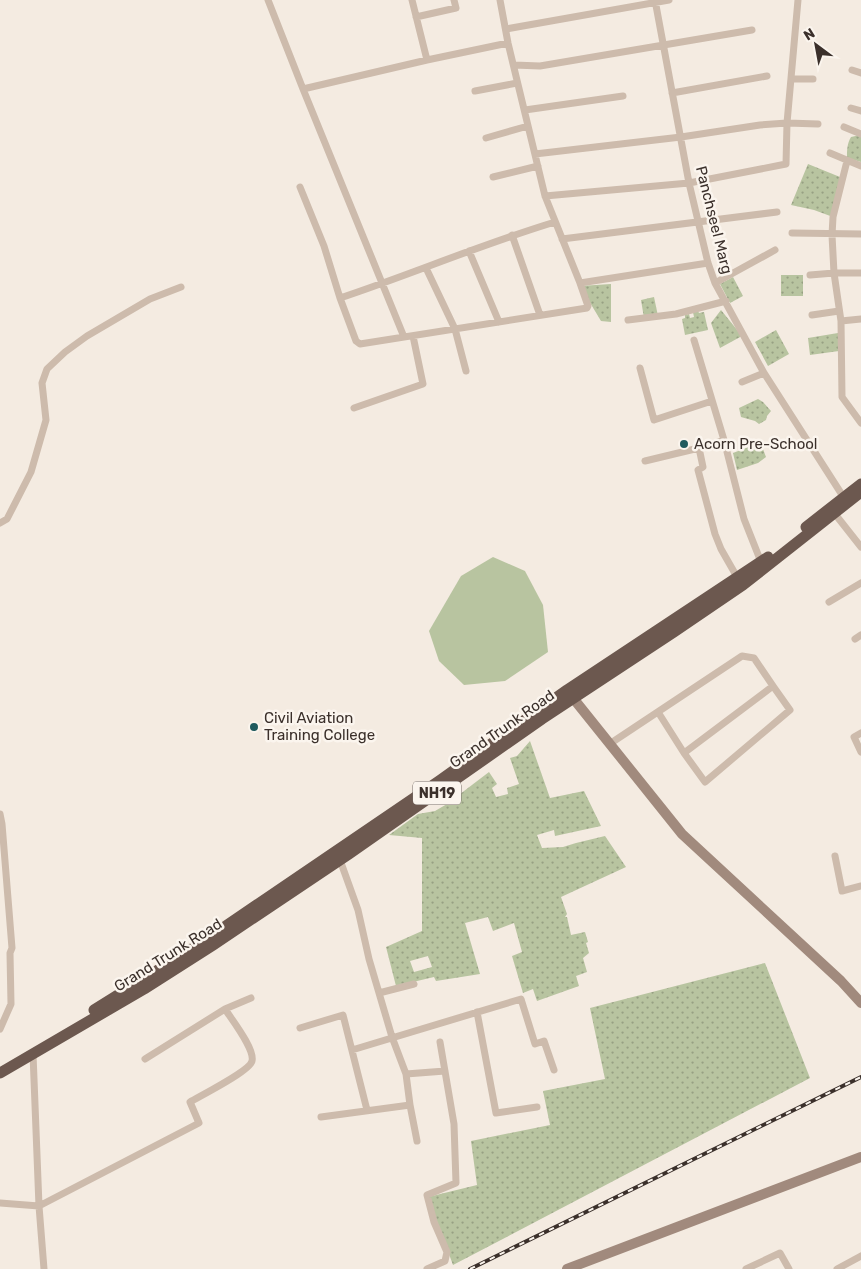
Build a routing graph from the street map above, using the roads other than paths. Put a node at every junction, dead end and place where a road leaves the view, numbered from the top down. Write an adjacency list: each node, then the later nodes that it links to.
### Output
1 (268, 0): 21 (street)
2 (412, 0): 8 (street)
3 (454, 0): 8 (street)
4 (500, 0): 9 (street)
5 (669, 0): 7 (street)
6 (798, 0): 18 (street)
7 (656, 1): 9 (street); 12 (street, Panchseel Marg)
8 (416, 17): 13 (street)
9 (506, 29): 11 (street)
10 (752, 30): 12 (street)
11 (508, 43): 13 (street); 14 (street)
12 (662, 46): 14 (street); 23 (street, Panchseel Marg)
13 (427, 60): 21 (street)
14 (514, 65): 20 (street)
15 (852, 70): 16 (street)
16 (861, 72)
17 (767, 76): 23 (street)
18 (791, 78): 19 (street); 28 (street)
19 (814, 79)
20 (517, 83): 22 (street); 26 (street)
21 (303, 89): 61 (street)
22 (475, 91)
23 (672, 93): 33 (street, Panchseel Marg)
24 (622, 96): 26 (street)
25 (851, 108): 27 (street)
26 (525, 110): 30 (street)
27 (861, 111)
28 (787, 123): 29 (street); 33 (street); 41 (street)
29 (818, 124)
30 (528, 126): 34 (street); 36 (street)
31 (844, 127): 32 (street)
32 (861, 134)
33 (680, 137): 36 (street); 41 (street, Panchseel Marg)
34 (486, 138)
35 (830, 153): 37 (street)
36 (535, 154): 38 (street)
37 (847, 161): 39 (street); 50 (street)
38 (538, 166): 40 (street); 43 (street)
39 (861, 166)
40 (492, 177)
41 (689, 182): 43 (street); 46 (street, Panchseel Marg)
42 (300, 187): 63 (street)
43 (546, 196): 45 (street)
44 (777, 212): 46 (street)
45 (555, 222): 49 (street); 51 (street)
46 (698, 222): 51 (street); 54 (street, Panchseel Marg)
47 (792, 233): 50 (street)
48 (861, 234): 50 (street)
49 (512, 235): 53 (street); 66 (street)
50 (832, 235): 56 (street)
51 (562, 239): 59 (street)
52 (775, 250): 60 (street)
53 (469, 251): 55 (street); 71 (street)
54 (708, 263): 59 (street); 60 (street, Panchseel Marg)
55 (426, 268): 61 (street); 72 (street)
56 (834, 273): 57 (street); 58 (street); 65 (street)
57 (861, 274)
58 (810, 275)
59 (580, 283): 66 (street)
60 (715, 283): 64 (street, Panchseel Marg)
61 (383, 284): 63 (street); 74 (street)
62 (181, 287): 90 (street)
63 (340, 298): 74 (street)
64 (726, 302): 69 (street); 78 (street, Panchseel Marg)
65 (839, 311): 67 (street); 70 (street)
66 (540, 315): 71 (street)
67 (812, 315)
68 (861, 319): 70 (street)
69 (628, 320)
70 (841, 321): 82 (street)
71 (498, 322): 72 (street)
72 (455, 329): 73 (street); 77 (street)
73 (413, 336): 74 (street); 81 (street)
74 (404, 337)
75 (694, 340): 80 (street)
76 (640, 368): 80 (street)
77 (466, 371)
78 (764, 373): 79 (street); 88 (street, Panchseel Marg)
79 (742, 382)
80 (712, 402): 83 (street)
81 (354, 408)
82 (861, 423)
83 (724, 440): 84 (street); 92 (street)
84 (699, 448): 85 (street); 93 (street)
85 (645, 461)
86 (861, 484): 88 (highway, Grand Trunk Road / NH19)
87 (861, 492): 88 (highway, Grand Trunk Road / NH19)
88 (845, 500): 89 (highway, Grand Trunk Road / NH19); 92 (highway, Grand Trunk Road / NH19)
89 (835, 514): 91 (street); 97 (highway, Grand Trunk Road / NH19)
90 (0, 523)
91 (861, 547)
92 (761, 562): 93 (highway, Grand Trunk Road / NH19)
93 (737, 577): 97 (highway, Grand Trunk Road / NH19)
94 (861, 583): 95 (street)
95 (829, 602)
96 (773, 686): 98 (street); 102 (street); 102 (street)
97 (570, 694): 100 (main road); 106 (highway, Grand Trunk Road / NH19); 121 (highway, Grand Trunk Road / NH19)
98 (658, 712): 100 (street); 102 (street)
99 (861, 733): 101 (street)
100 (610, 744): 111 (main road)
101 (861, 752)
102 (684, 753)
103 (0, 814): 104 (street)
104 (1, 825): 115 (street)
105 (835, 856): 107 (street)
106 (340, 860): 109 (street); 119 (highway, Grand Trunk Road / NH19)
107 (861, 886)
108 (414, 984): 109 (street)
109 (379, 993): 116 (street)
110 (251, 998): 112 (street)
111 (861, 1002)
112 (225, 1010): 120 (street); 133 (street)
113 (477, 1012): 116 (street); 122 (street); 127 (street)
114 (300, 1028): 118 (street)
115 (0, 1029)
116 (392, 1037): 118 (street); 125 (street)
117 (440, 1042): 123 (street)
118 (352, 1050): 128 (street)
119 (33, 1054): 124 (highway, Grand Trunk Road / NH19); 133 (street)
120 (145, 1059)
121 (0, 1064)
122 (554, 1070)
123 (445, 1071): 125 (street); 136 (street)
124 (0, 1073)
125 (406, 1074): 126 (street)
126 (410, 1105): 128 (street); 130 (street)
127 (537, 1107)
128 (367, 1110): 129 (street)
129 (321, 1117)
130 (418, 1141)
131 (861, 1157): 137 (main road)
132 (0, 1203): 133 (street)
133 (38, 1206): 135 (street)
134 (861, 1256): 140 (street)
135 (44, 1269)
136 (427, 1269)
137 (567, 1269)
138 (746, 1269): 139 (street)
139 (789, 1269)
140 (836, 1269)

